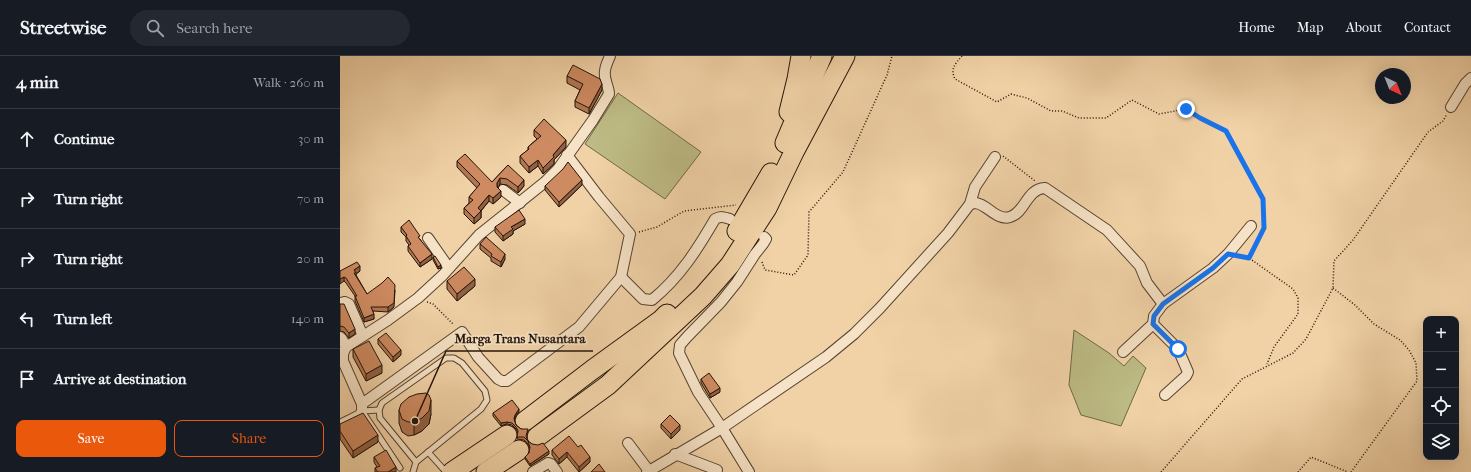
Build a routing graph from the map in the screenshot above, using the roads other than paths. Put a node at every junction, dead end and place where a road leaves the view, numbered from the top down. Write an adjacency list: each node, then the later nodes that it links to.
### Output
1 (610, 56): 9 (street)
2 (800, 56): 11 (highway)
3 (822, 56): 11 (highway)
4 (833, 56): 8 (highway)
5 (845, 56): 8 (highway)
6 (1471, 78): 7 (street)
7 (1450, 107)
8 (794, 152): 35 (highway)
9 (567, 155): 13 (street); 20 (street)
10 (994, 157): 14 (street)
11 (775, 165): 31 (highway)
12 (503, 190): 13 (street)
13 (520, 203): 19 (street)
14 (970, 204): 22 (street); 33 (street)
15 (730, 219): 20 (street)
16 (1251, 226): 22 (street)
17 (764, 237): 33 (street)
18 (428, 238): 19 (street)
19 (449, 268): 25 (street)
20 (621, 277): 29 (street)
21 (340, 303): 25 (street)
22 (1163, 304): 23 (street)
23 (1153, 324): 27 (street); 28 (street)
24 (340, 336): 26 (street)
25 (363, 336): 26 (street)
26 (346, 347): 29 (street)
27 (1123, 352)
28 (1165, 395)
29 (362, 408): 30 (lane); 32 (street); 41 (lane)
30 (378, 410): 38 (lane); 40 (lane)
31 (525, 421)
32 (340, 425)
33 (722, 428): 39 (street); 50 (street)
34 (507, 435): 46 (highway)
35 (537, 437)
36 (628, 443): 43 (street)
37 (519, 450): 47 (highway)
38 (428, 452): 40 (lane); 45 (lane)
39 (675, 454): 42 (street); 43 (street)
40 (416, 462): 44 (lane)
41 (400, 468)
42 (717, 470)
43 (648, 471)
44 (413, 472)
45 (446, 472)
46 (452, 472)
47 (486, 472)
48 (534, 472): 49 (street)
49 (557, 472)
50 (749, 472)

